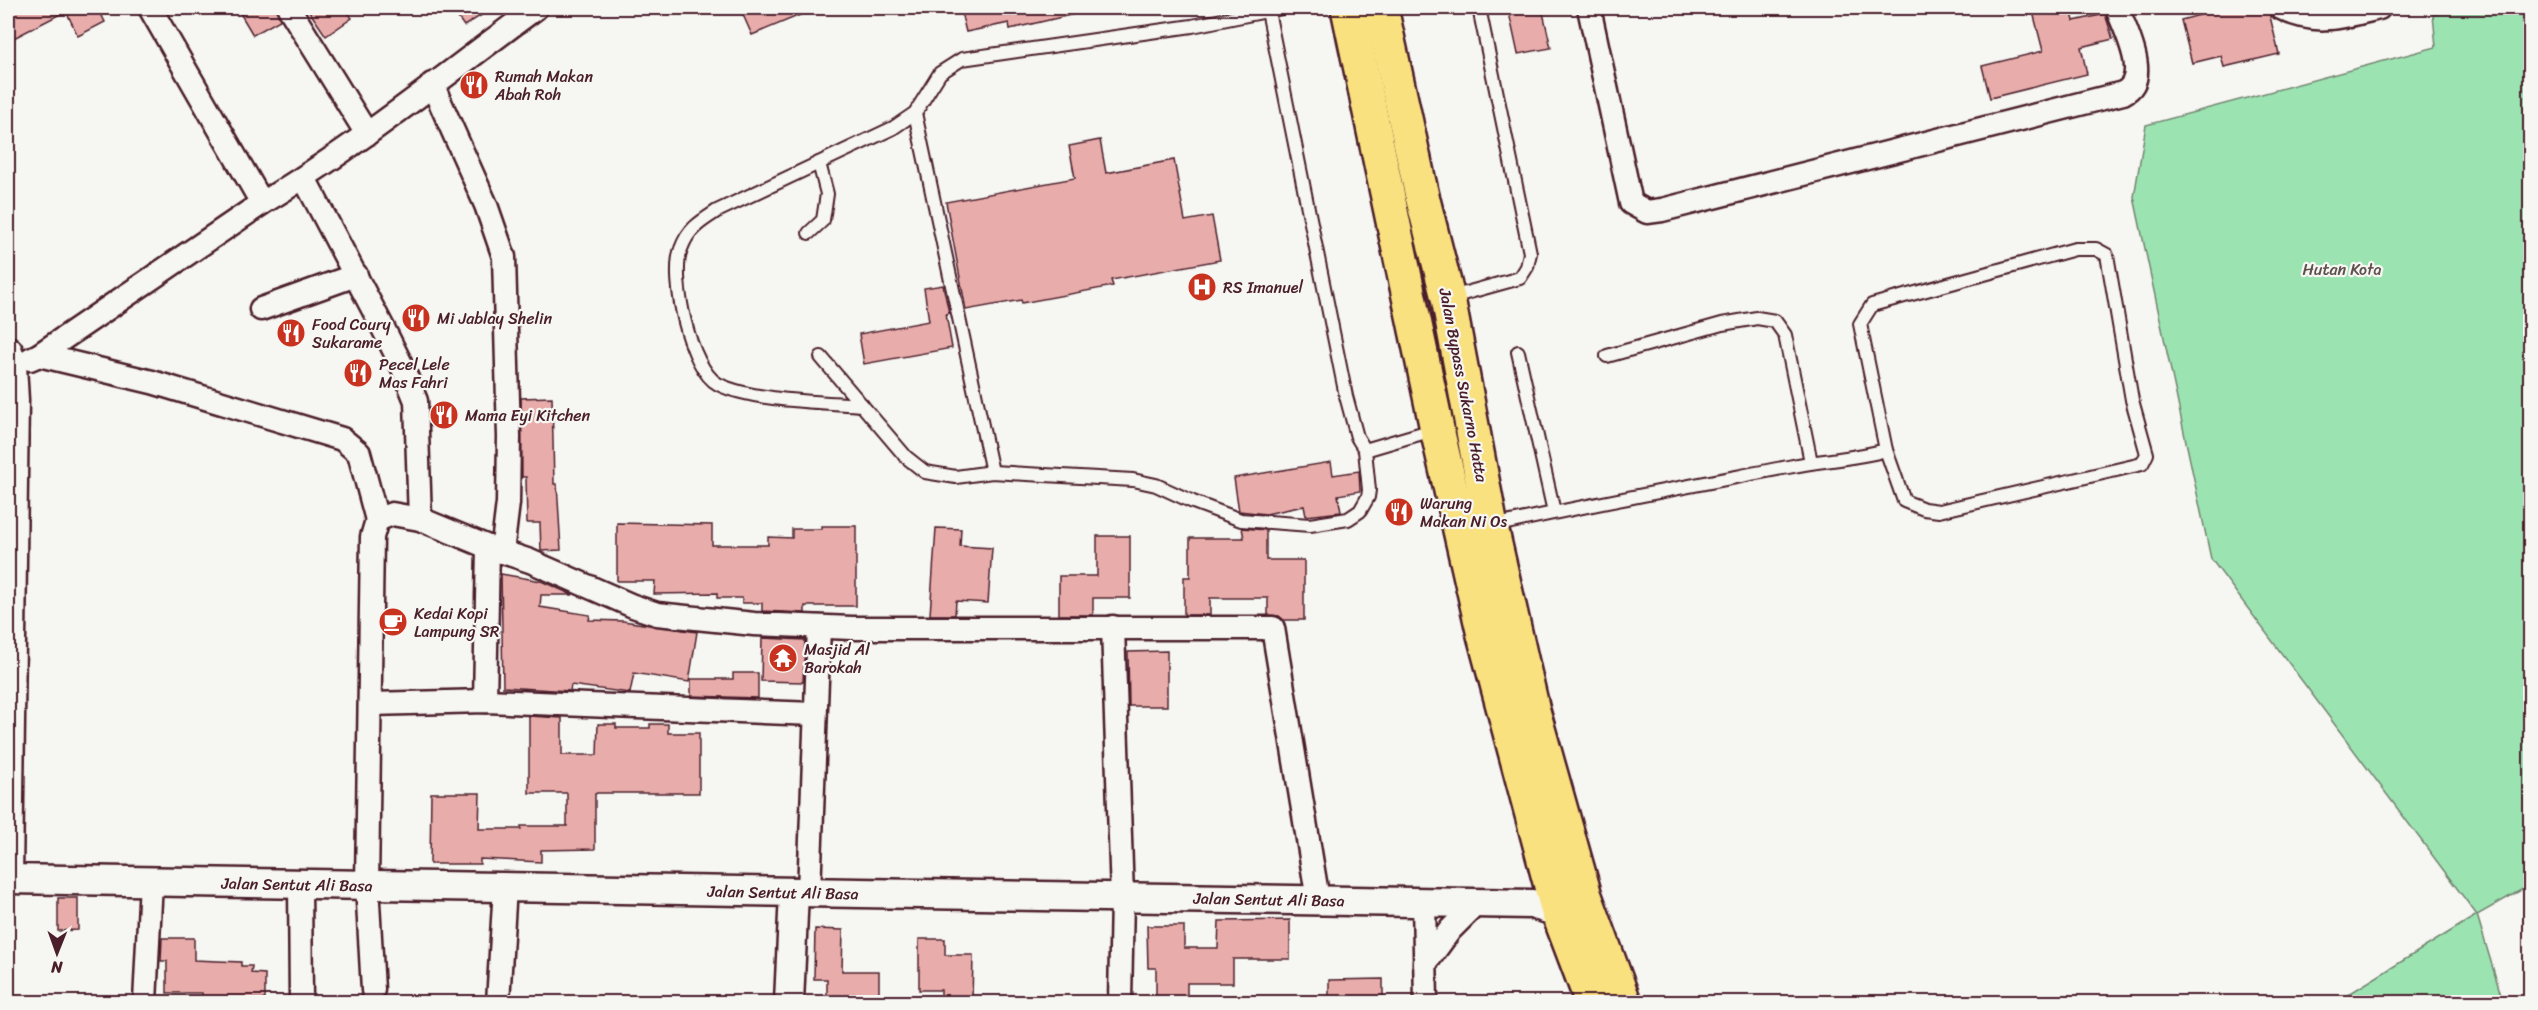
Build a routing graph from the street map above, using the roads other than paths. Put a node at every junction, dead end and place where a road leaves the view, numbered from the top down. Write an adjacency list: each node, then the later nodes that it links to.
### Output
1 (150, 8): 20 (street)
2 (289, 8): 16 (street)
3 (536, 8): 13 (street)
4 (1282, 8): 12 (lane)
5 (1348, 8): 15 (highway, Jalan Bypass Sukarno Hatta)
6 (1381, 8): 15 (highway, Jalan Bypass Sukarno Hatta)
7 (1479, 8): 23 (lane)
8 (1589, 8): 9 (street)
9 (2117, 8)
10 (2281, 8): 11 (street)
11 (2379, 8)
12 (1268, 10): 14 (lane); 32 (lane)
13 (432, 84): 16 (street); 40 (street)
14 (915, 113): 17 (lane); 35 (lane)
15 (1390, 121): 19 (highway, Jalan Bypass Sukarno Hatta)
16 (367, 134): 18 (street)
17 (819, 163): 21 (lane); 30 (lane)
18 (304, 178): 20 (street); 22 (street)
19 (1407, 200): 23 (highway, Jalan Bypass Sukarno Hatta); 31 (highway, Jalan Bypass Sukarno Hatta)
20 (262, 203): 26 (street)
21 (809, 233)
22 (356, 274): 24 (street); 37 (street)
23 (1448, 298): 39 (highway, Jalan Bypass Sukarno Hatta)
24 (261, 309)
25 (1518, 352): 36 (lane)
26 (39, 356): 29 (street); 38 (street)
27 (1607, 356): 34 (lane)
28 (821, 357): 30 (lane)
29 (10, 358): 43 (street)
30 (862, 405): 35 (lane)
31 (1437, 429): 32 (lane); 57 (highway, Jalan Bypass Sukarno Hatta)
32 (1365, 450): 35 (lane)
33 (1886, 450): 33 (lane); 34 (lane)
34 (1811, 462): 36 (lane)
35 (992, 472)
36 (1554, 512): 39 (lane)
37 (420, 519): 38 (street); 40 (street)
38 (377, 520): 45 (street)
39 (1491, 527): 67 (highway, Jalan Bypass Sukarno Hatta)
40 (495, 549): 41 (street); 44 (street)
41 (819, 627): 42 (street); 46 (street)
42 (1113, 627): 53 (street); 54 (street)
43 (9, 691): 47 (street)
44 (485, 701): 45 (street); 46 (street)
45 (371, 704): 50 (street)
46 (815, 714): 52 (street)
47 (8, 880): 48 (street, Jalan Sentut Ali Basa)
48 (151, 881): 49 (street, Jalan Sentut Ali Basa); 60 (street)
49 (300, 884): 50 (street, Jalan Sentut Ali Basa); 61 (street)
50 (367, 885): 51 (street, Jalan Sentut Ali Basa); 59 (street)
51 (505, 887): 52 (street, Jalan Sentut Ali Basa); 62 (street)
52 (802, 892): 53 (street, Jalan Sentut Ali Basa); 63 (street)
53 (1122, 897): 54 (street, Jalan Sentut Ali Basa); 64 (street)
54 (1318, 900): 55 (street, Jalan Sentut Ali Basa)
55 (1424, 902): 56 (street, Jalan Sentut Ali Basa); 58 (street)
56 (1478, 903): 57 (street, Jalan Sentut Ali Basa); 58 (street)
57 (1558, 912): 66 (highway, Jalan Bypass Sukarno Hatta)
58 (1425, 964): 65 (street)
59 (373, 990)
60 (145, 1002)
61 (301, 1002)
62 (498, 1002)
63 (789, 1002)
64 (1120, 1002)
65 (1426, 1002)
66 (1592, 1002)
67 (1624, 1002)

